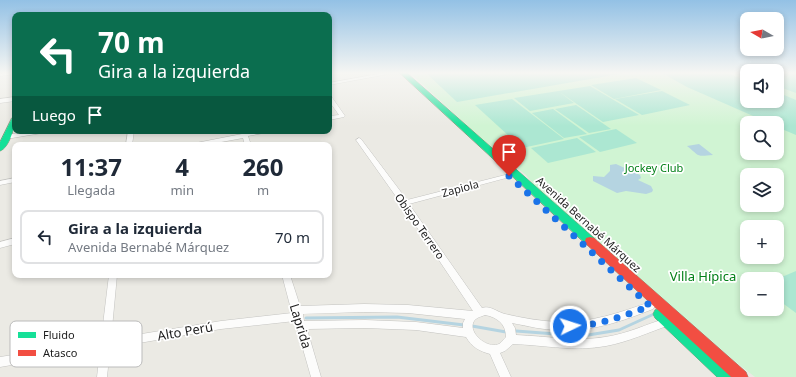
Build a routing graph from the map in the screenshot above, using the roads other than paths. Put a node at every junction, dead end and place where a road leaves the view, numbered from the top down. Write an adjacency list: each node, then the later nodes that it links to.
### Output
1 (418, 91): 14 (main road, Avenida Bernabé Márquez)
2 (422, 91): 14 (main road, Avenida Bernabé Márquez)
3 (12, 99): 4 (street)
4 (0, 101)
5 (332, 101): 6 (street)
6 (332, 118)
7 (12, 125): 10 (main road)
8 (20, 134): 10 (street)
9 (240, 134): 12 (street)
10 (5, 136): 13 (main road)
11 (359, 140): 17 (street, Obispo Terrero)
12 (208, 142)
13 (0, 149)
14 (512, 175): 17 (street, Zapiola); 22 (main road, Avenida Bernabé Márquez); 39 (main road, Avenida Bernabé Márquez)
15 (12, 181): 16 (street)
16 (0, 183)
17 (405, 202): 23 (street, Obispo Terrero)
18 (12, 242): 19 (street)
19 (0, 245)
20 (113, 278): 26 (street)
21 (287, 278): 24 (street, Laprida)
22 (650, 306): 25 (street); 27 (main road, Avenida Bernabé Márquez)
23 (476, 314): 24 (street, Alto Perú); 25 (street); 28 (street)
24 (299, 317): 28 (street, Alto Perú); 29 (street, Alto Perú); 36 (street, Laprida)
25 (502, 317): 30 (street)
26 (108, 321)
27 (668, 322): 30 (street); 38 (main road, Avenida Bernabé Márquez)
28 (468, 333): 31 (street)
29 (142, 339)
30 (511, 339): 31 (street)
31 (493, 349): 37 (street)
32 (10, 360): 33 (street, Alto Perú)
33 (0, 362)
34 (103, 367): 35 (street)
35 (102, 377)
36 (316, 377)
37 (506, 377)
38 (727, 377)
39 (741, 377)

